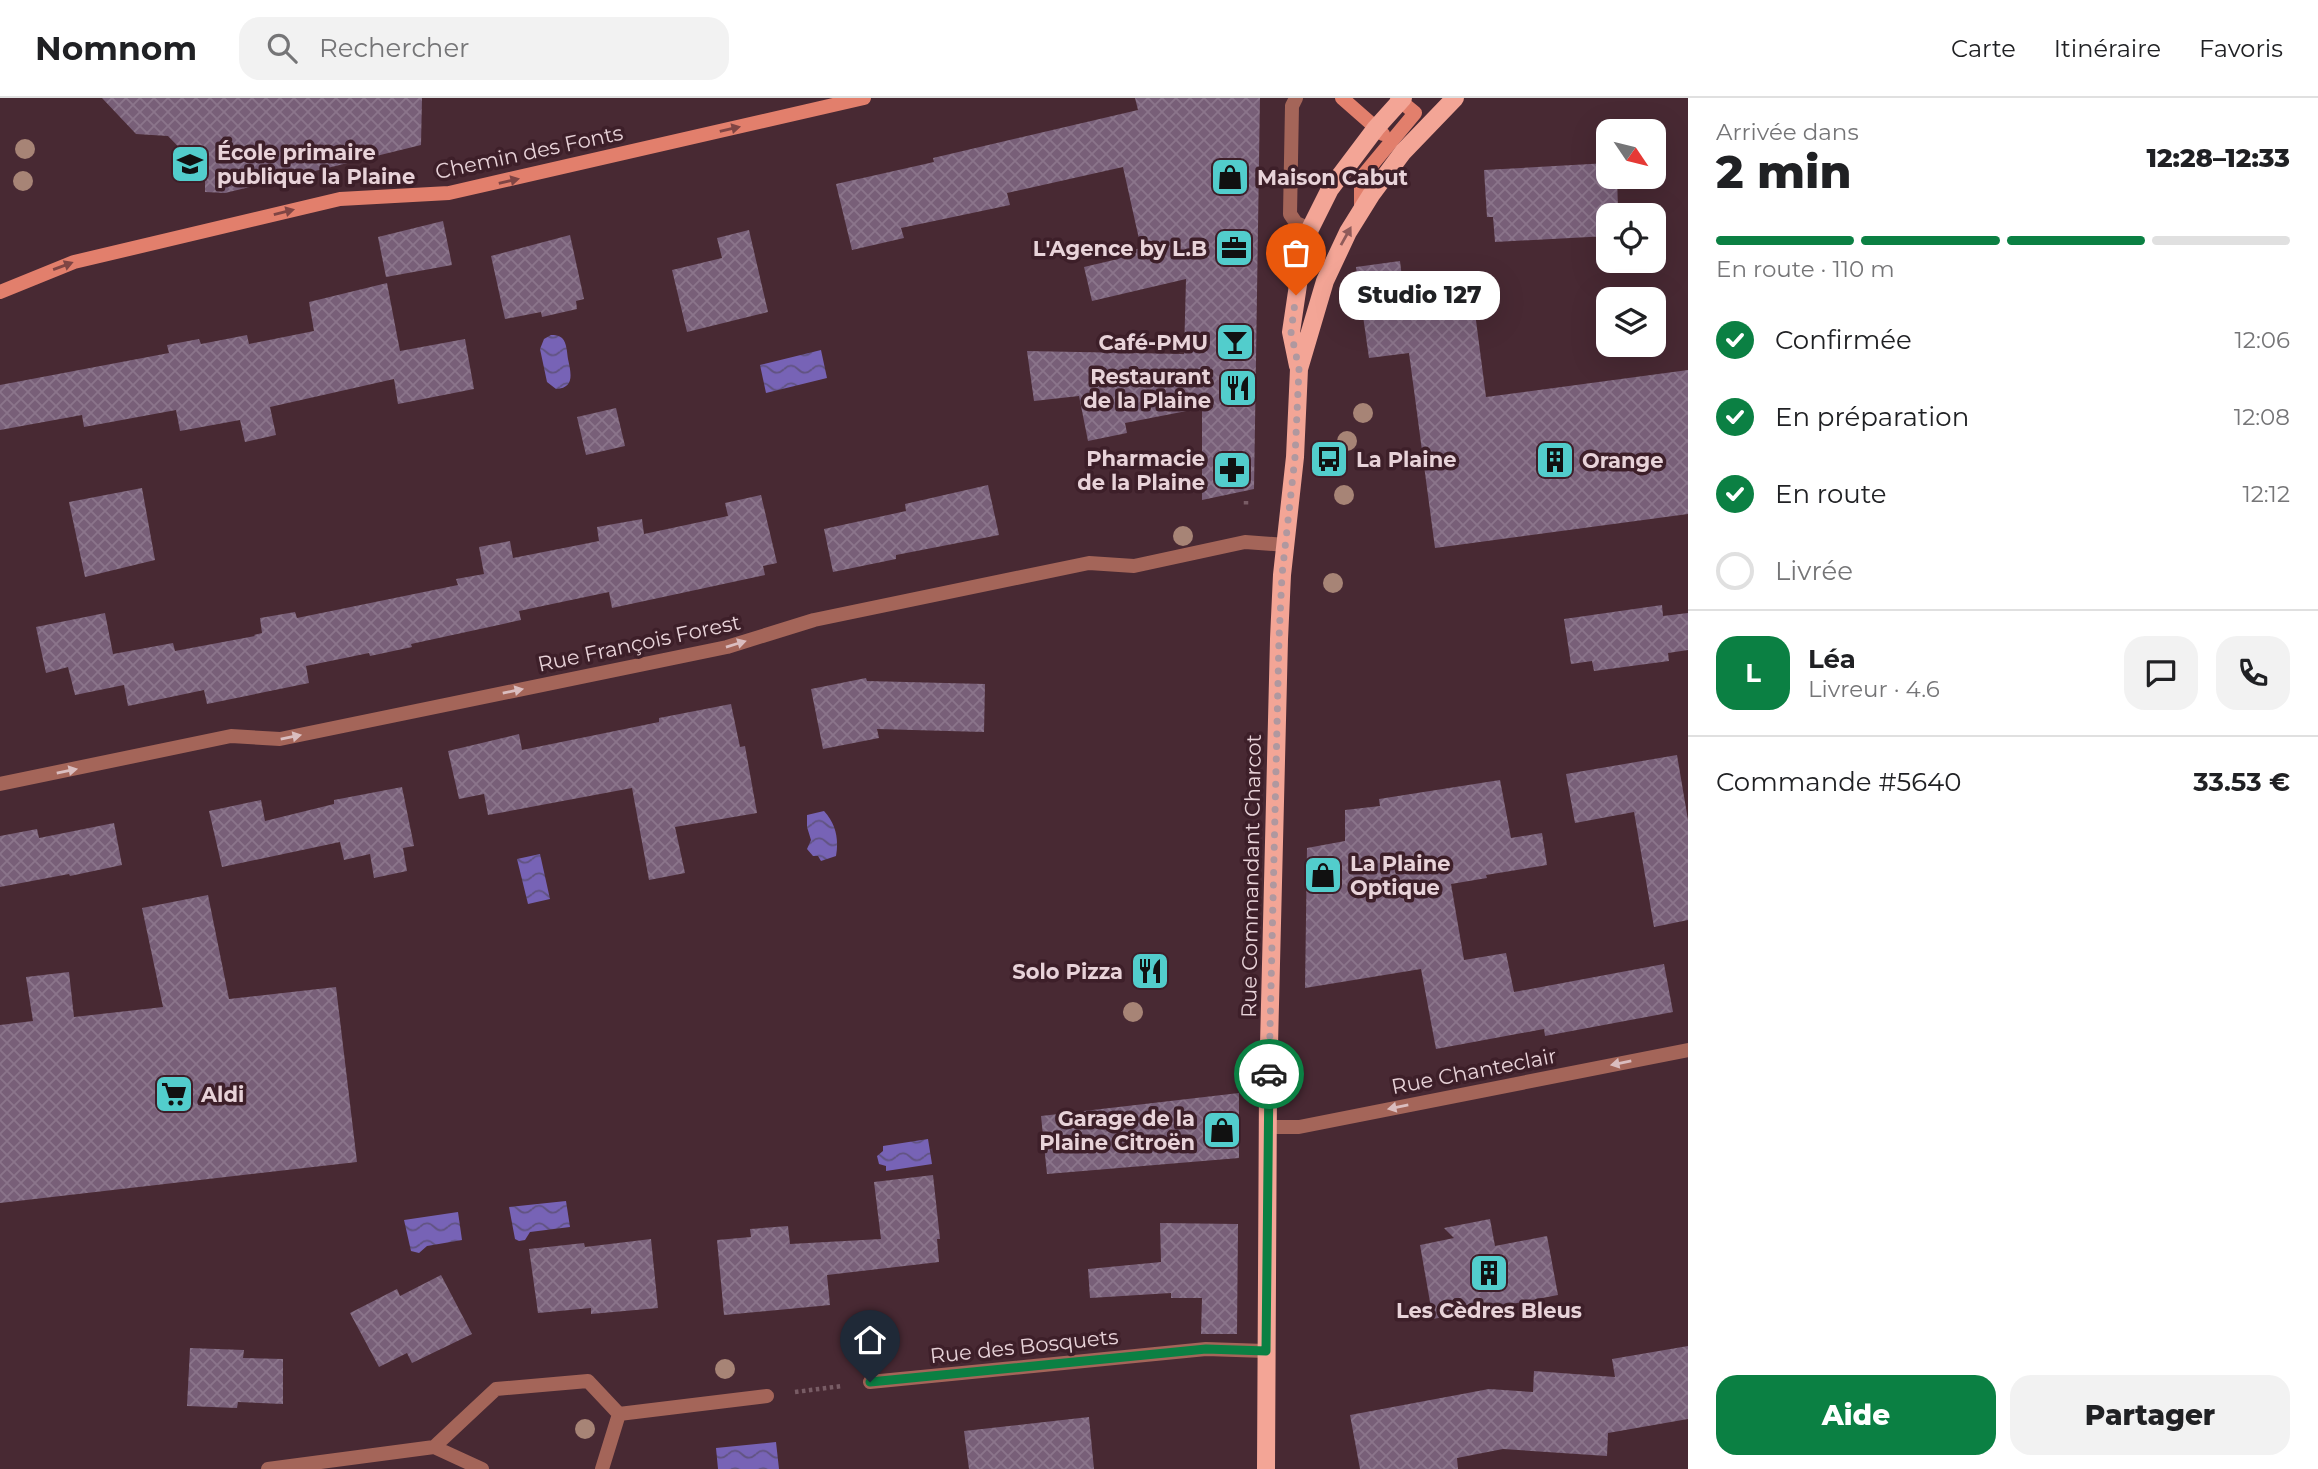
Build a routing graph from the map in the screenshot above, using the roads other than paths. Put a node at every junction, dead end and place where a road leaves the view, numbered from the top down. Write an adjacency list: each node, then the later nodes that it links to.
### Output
1 (864, 98): 9 (street, Chemin des Fonts, one-way to 1)
2 (1296, 98): 8 (street)
3 (1342, 98): 6 (street)
4 (1455, 98): 7 (main road, Rue Commandant Charcot)
5 (1400, 99): 6 (main road, Rue Commandant Charcot); 7 (street)
6 (1376, 128): 7 (street); 8 (main road, Rue Commandant Charcot)
7 (1397, 146): 10 (main road, Rue Commandant Charcot, one-way to 7)
8 (1310, 229): 10 (main road, Rue Commandant Charcot)
9 (0, 292)
10 (1299, 369): 11 (main road, Rue Commandant Charcot)
11 (1286, 545): 12 (street, Rue François Forest, one-way to 11); 14 (main road, Rue Commandant Charcot)
12 (0, 784)
13 (1688, 1050): 14 (street, Rue Chanteclair, one-way to 14)
14 (1268, 1127): 15 (main road, Rue Commandant Charcot)
15 (1266, 1351): 16 (street, Rue des Bosquets); 23 (main road, Rue Commandant Charcot)
16 (870, 1382)
17 (767, 1396): 18 (street)
18 (619, 1415): 19 (street); 22 (street)
19 (434, 1447): 20 (street); 21 (street)
20 (268, 1469)
21 (482, 1469)
22 (601, 1469)
23 (1266, 1469)

